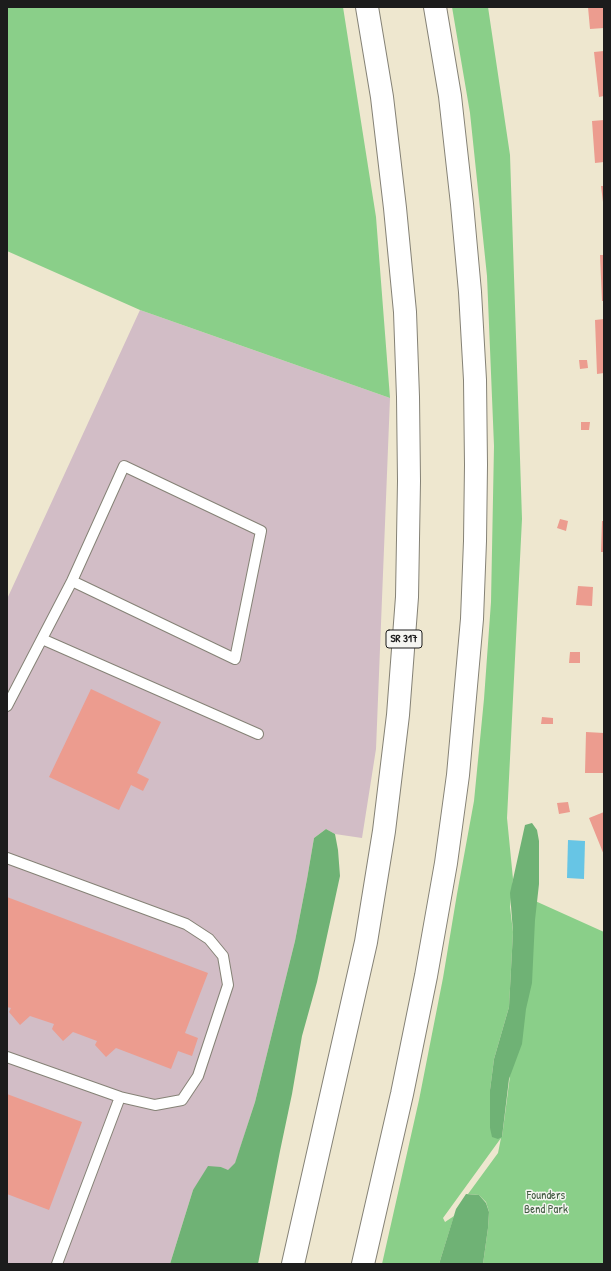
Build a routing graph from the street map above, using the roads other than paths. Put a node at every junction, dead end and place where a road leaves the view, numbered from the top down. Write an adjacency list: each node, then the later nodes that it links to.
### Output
1 (367, 7): 11 (main road, SR 317)
2 (435, 7): 12 (main road)
3 (72, 582): 3 (lane); 4 (lane)
4 (42, 639): 5 (lane); 6 (lane)
5 (7, 706)
6 (258, 734)
7 (7, 858): 9 (lane)
8 (7, 1057): 9 (lane)
9 (120, 1097): 10 (lane)
10 (57, 1264)
11 (293, 1264)
12 (362, 1264)

